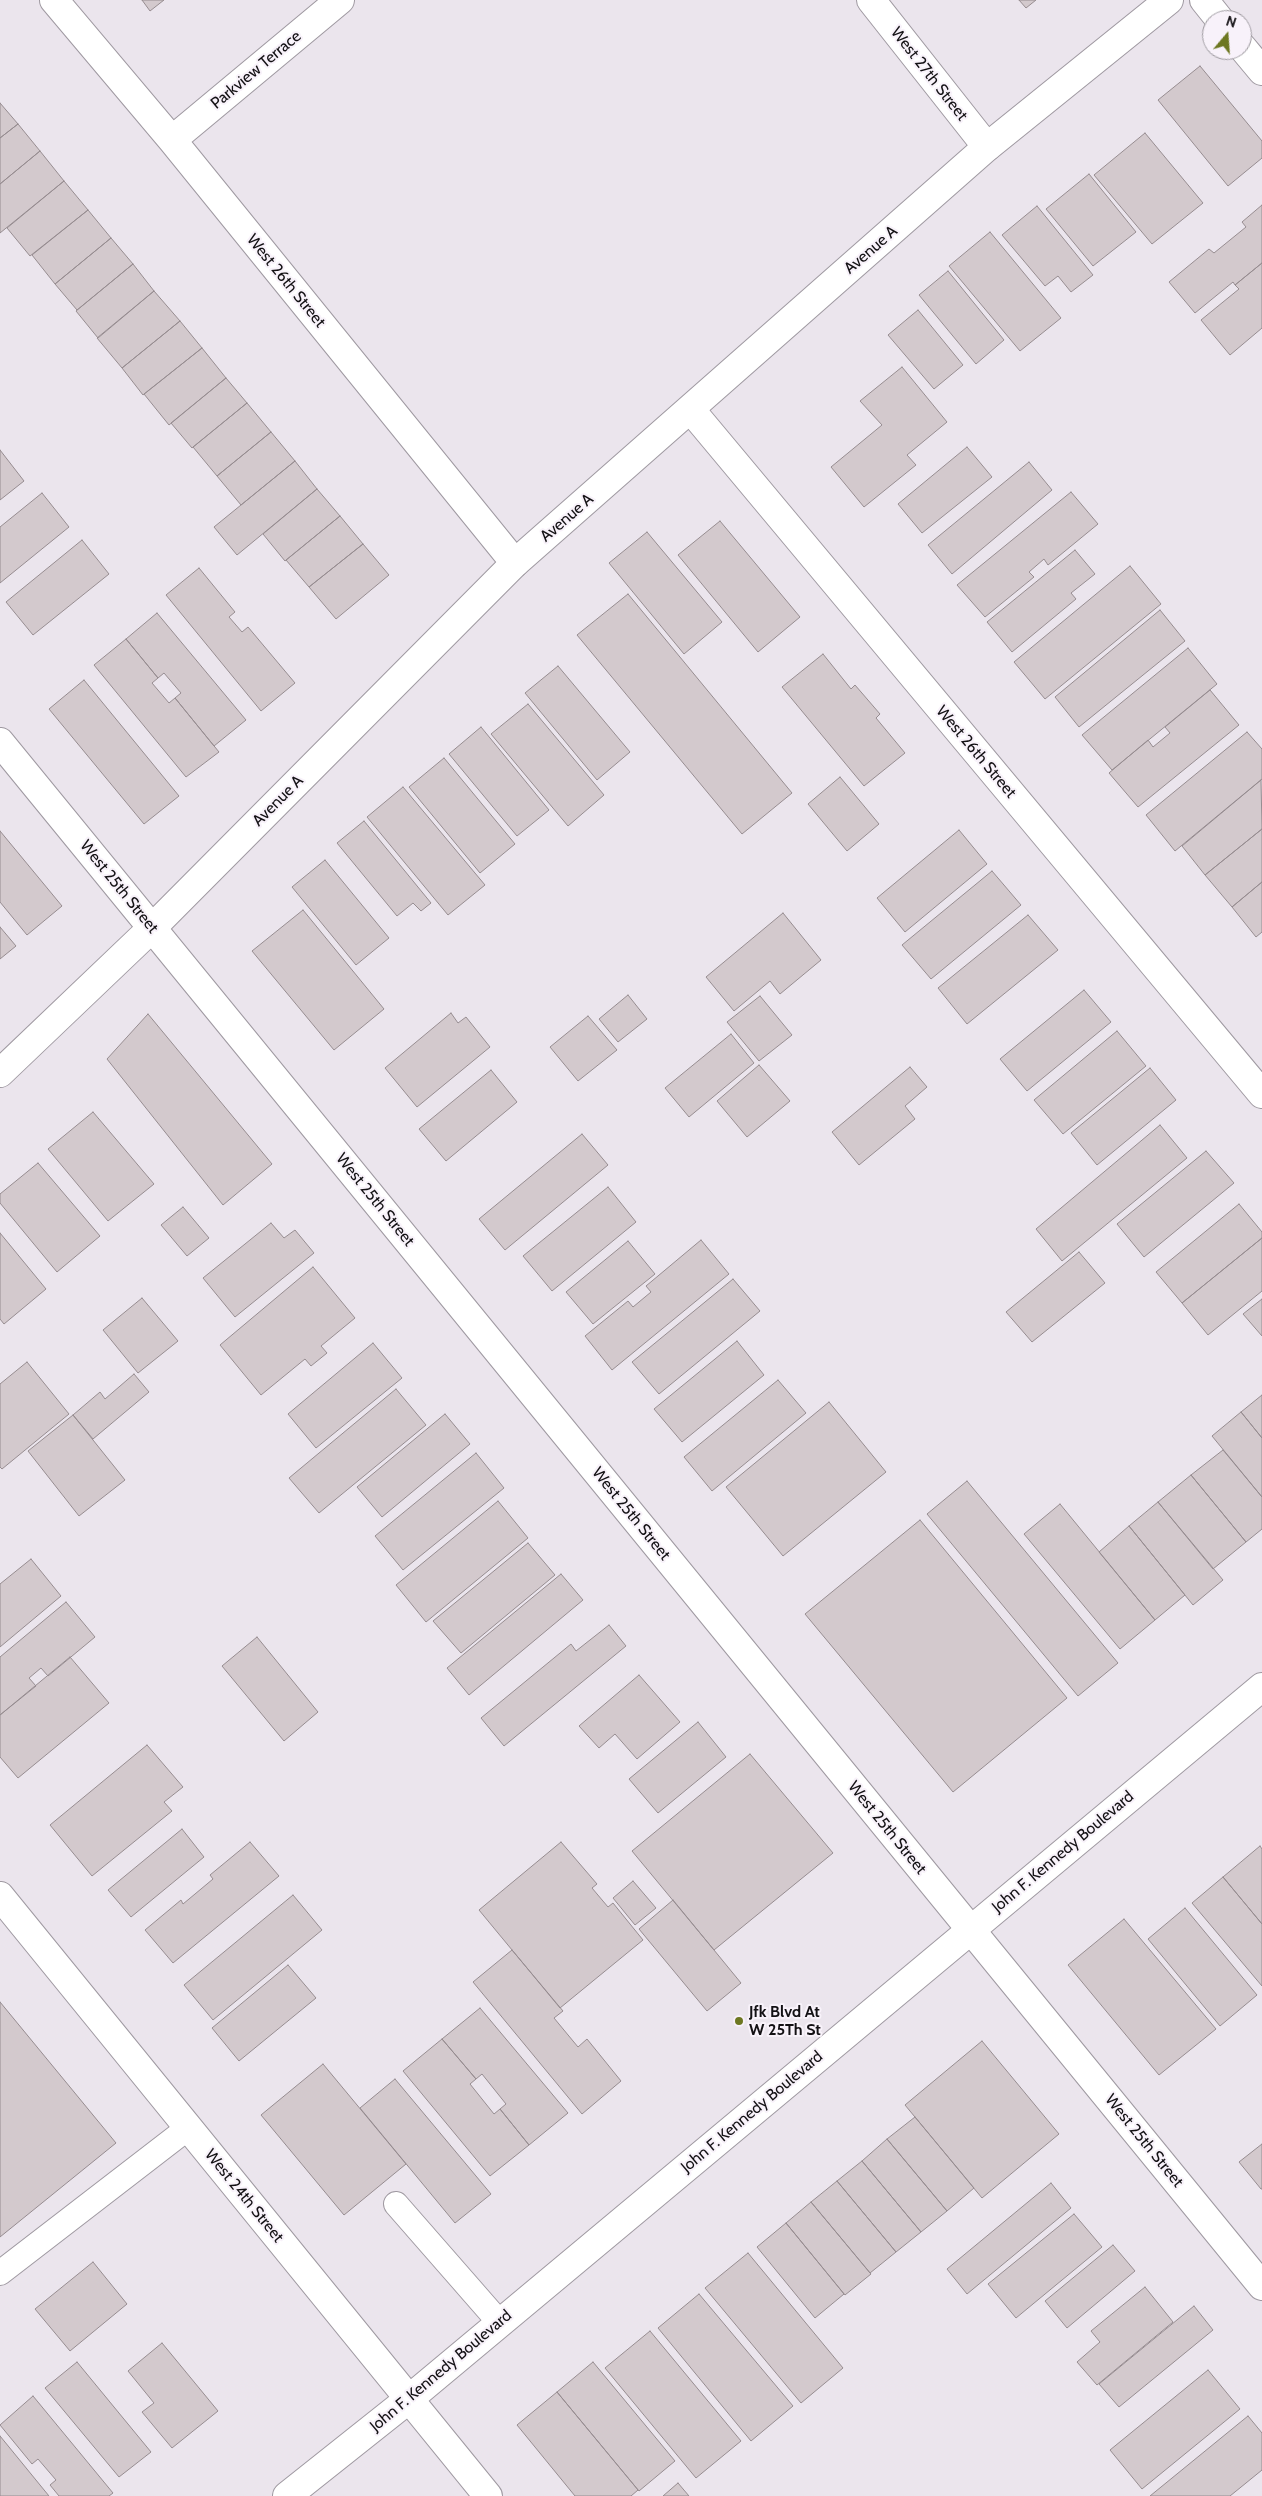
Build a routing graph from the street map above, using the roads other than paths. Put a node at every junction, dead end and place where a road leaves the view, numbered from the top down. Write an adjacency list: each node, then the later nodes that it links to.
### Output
1 (54, 0): 9 (street, West 26th Street)
2 (340, 0): 9 (street, Parkview Terrace)
3 (871, 0): 10 (street, West 27th Street)
4 (1169, 0): 10 (street, Avenue A)
5 (1204, 0): 6 (street)
6 (1212, 10)
7 (1252, 60): 8 (street)
8 (1262, 72)
9 (172, 140): 12 (street, West 26th Street)
10 (987, 147): 11 (street, Avenue A)
11 (691, 410): 12 (street, Avenue A); 16 (street, West 26th Street)
12 (515, 563): 14 (street, Avenue A)
13 (0, 742): 14 (street, West 25th Street)
14 (152, 928): 15 (street, Avenue A); 19 (street, West 25th Street)
15 (0, 1073)
16 (1262, 1094)
17 (1262, 1687): 19 (street, John F. Kennedy Boulevard)
18 (0, 1896): 20 (street, West 24th Street)
19 (971, 1929): 23 (street, West 25th Street); 24 (street, John F. Kennedy Boulevard)
20 (188, 2128): 22 (lane); 25 (street, West 24th Street)
21 (396, 2204): 24 (lane)
22 (0, 2273)
23 (1261, 2284)
24 (500, 2323): 25 (street, John F. Kennedy Boulevard)
25 (409, 2398): 26 (street, John F. Kennedy Boulevard); 27 (street, West 24th Street)
26 (286, 2496)
27 (488, 2496)

